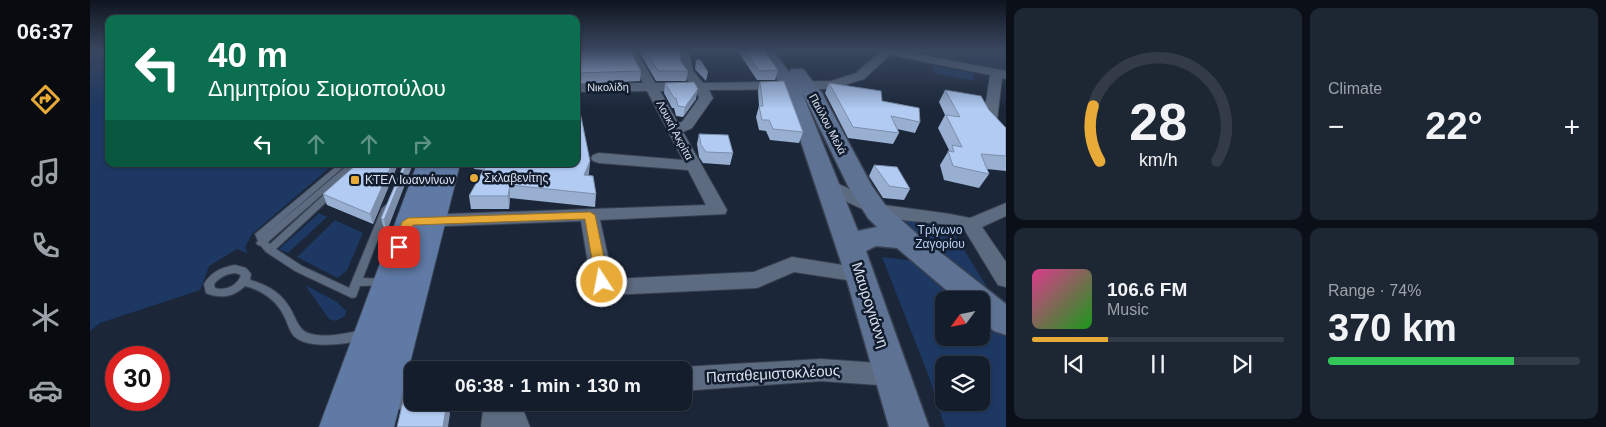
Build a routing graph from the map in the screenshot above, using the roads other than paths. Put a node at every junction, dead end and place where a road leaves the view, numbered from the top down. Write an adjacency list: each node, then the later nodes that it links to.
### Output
1 (643, 70): 10 (street, Λουκή Ακρίτα)
2 (687, 70): 8 (street)
3 (784, 70): 9 (main road, Παύλου Μελά)
4 (788, 70): 9 (main road, Παύλου Μελά)
5 (868, 70): 9 (street, Νικολίδη)
6 (981, 70): 7 (street)
7 (1001, 74): 13 (street)
8 (698, 85): 9 (street, Νικολίδη); 10 (street, Νικολίδη); 12 (street)
9 (799, 85): 21 (main road, Παύλου Μελά); 23 (main road, Παύλου Μελά)
10 (652, 86): 11 (street, Νικολίδη); 12 (street, Λουκή Ακρίτα)
11 (580, 88)
12 (675, 130): 15 (street, Λουκή Ακρίτα)
13 (1006, 140)
14 (599, 158): 15 (street)
15 (694, 166): 25 (street, Λουκή Ακρίτα)
16 (339, 167): 29 (lane)
17 (350, 167): 29 (lane)
18 (360, 167): 29 (lane)
19 (429, 167): 26 (main road)
20 (447, 167): 26 (main road)
21 (828, 184): 23 (street); 30 (main road, Μαυρογιάννη)
22 (391, 197): 33 (lane)
23 (873, 207): 27 (street); 28 (main road)
24 (1006, 209): 27 (street)
25 (590, 215): 26 (street); 30 (street)
26 (420, 221): 33 (main road); 40 (main road)
27 (970, 225): 31 (street)
28 (907, 241): 30 (main road); 34 (main road)
29 (265, 246): 33 (lane)
30 (855, 262): 38 (main road, Μαυρογιάννη)
31 (1006, 279)
32 (243, 282): 37 (lane)
33 (372, 282): 37 (main road)
34 (968, 291)
35 (990, 309): 36 (main road)
36 (1006, 322)
37 (371, 334): 40 (main road)
38 (893, 375): 39 (street, Παπαθεμιστοκλέους); 45 (main road, Μαυρογιάννη)
39 (692, 377)
40 (372, 409)
41 (497, 411): 43 (street)
42 (510, 411): 44 (street)
43 (494, 427)
44 (516, 427)
45 (909, 427)

